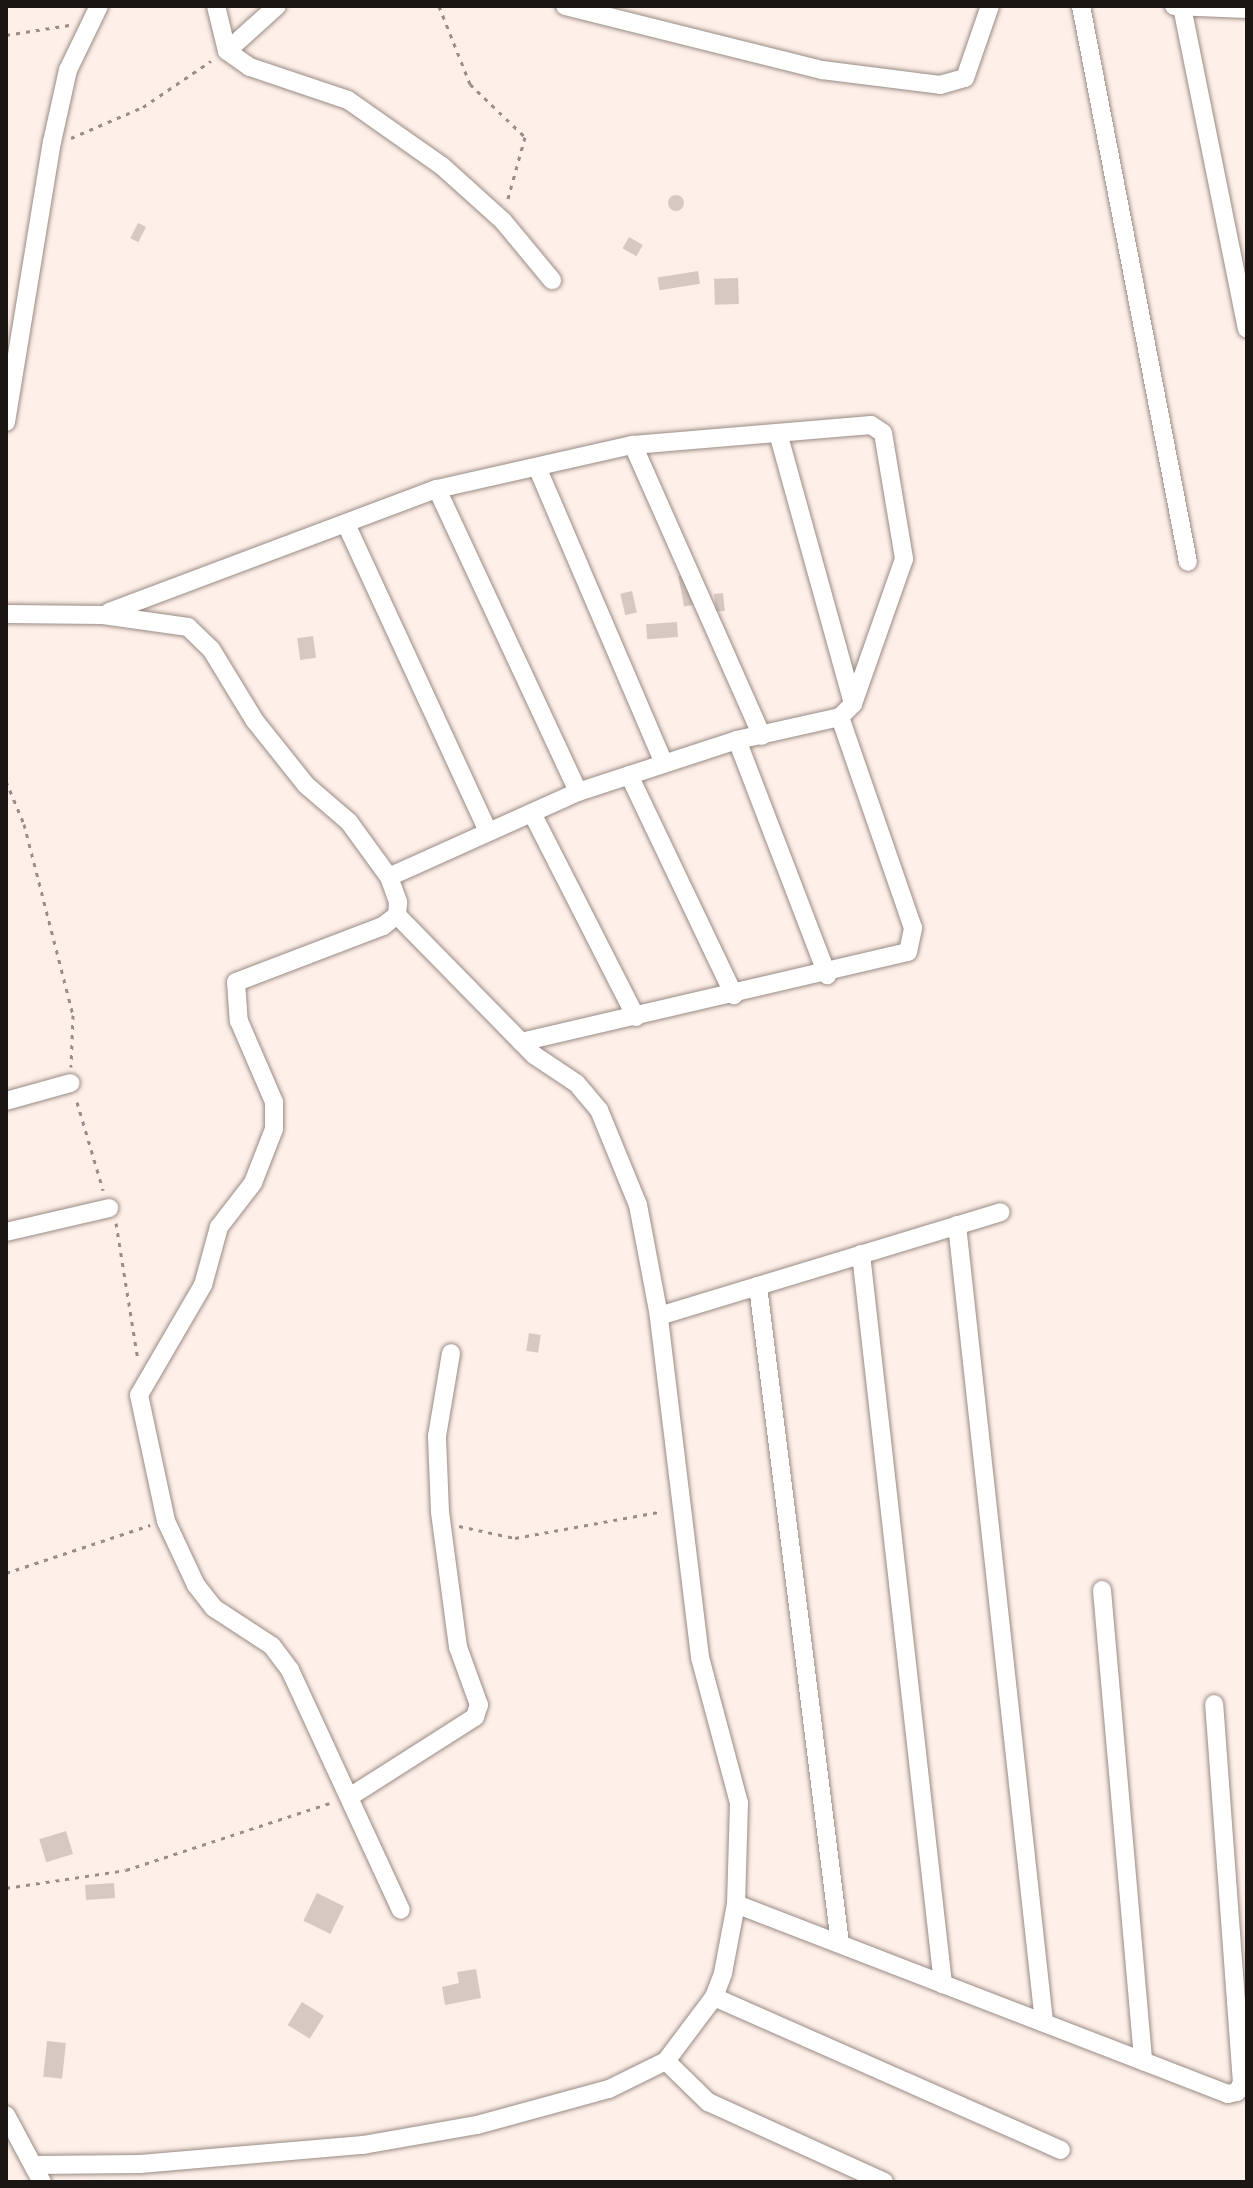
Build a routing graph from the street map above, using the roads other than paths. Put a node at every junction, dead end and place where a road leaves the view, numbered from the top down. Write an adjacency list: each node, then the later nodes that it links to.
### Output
1 (99, 6): 13 (street)
2 (216, 6): 10 (street)
3 (277, 6): 10 (street)
4 (565, 6): 5 (street)
5 (990, 6)
6 (1081, 6): 19 (street)
7 (1174, 6): 8 (street)
8 (1182, 7): 9 (street); 12 (street)
9 (1247, 9)
10 (227, 51): 11 (street)
11 (552, 280)
12 (1247, 329)
13 (6, 422)
14 (778, 433): 15 (street); 22 (street); 22 (street)
15 (633, 445): 16 (street); 23 (street)
16 (537, 467): 17 (street); 25 (street)
17 (437, 489): 18 (street); 27 (street)
18 (346, 524): 21 (street); 29 (street)
19 (1188, 562)
20 (6, 614): 21 (street)
21 (103, 615): 30 (street)
22 (847, 710): 23 (street); 32 (street)
23 (762, 736): 24 (street)
24 (737, 740): 25 (street); 32 (street)
25 (664, 763): 26 (street)
26 (629, 775): 27 (street); 33 (street)
27 (578, 792): 28 (street)
28 (532, 813): 29 (street); 34 (street)
29 (488, 832): 30 (street)
30 (389, 877): 31 (street)
31 (397, 915): 35 (street); 48 (street)
32 (827, 975): 33 (street)
33 (734, 995): 34 (street)
34 (636, 1017): 35 (street)
35 (521, 1042): 44 (street)
36 (71, 1083): 37 (street)
37 (6, 1101)
38 (109, 1208): 41 (street)
39 (1001, 1212): 40 (street)
40 (957, 1225): 42 (street); 54 (street)
41 (6, 1232)
42 (861, 1254): 43 (street); 52 (street)
43 (758, 1286): 44 (street); 51 (street)
44 (659, 1316): 49 (street)
45 (451, 1353): 48 (street)
46 (1102, 1590): 56 (street)
47 (1214, 1704): 56 (street)
48 (351, 1796): 50 (street)
49 (736, 1904): 51 (street); 53 (street)
50 (401, 1910)
51 (840, 1943): 52 (street)
52 (943, 1984): 54 (street)
53 (714, 1997): 55 (street); 58 (street)
54 (1044, 2022): 56 (street)
55 (666, 2061): 59 (street); 61 (street)
56 (1143, 2061)
57 (6, 2115): 59 (street)
58 (1061, 2150)
59 (33, 2165): 60 (street)
60 (42, 2182)
61 (884, 2182)

